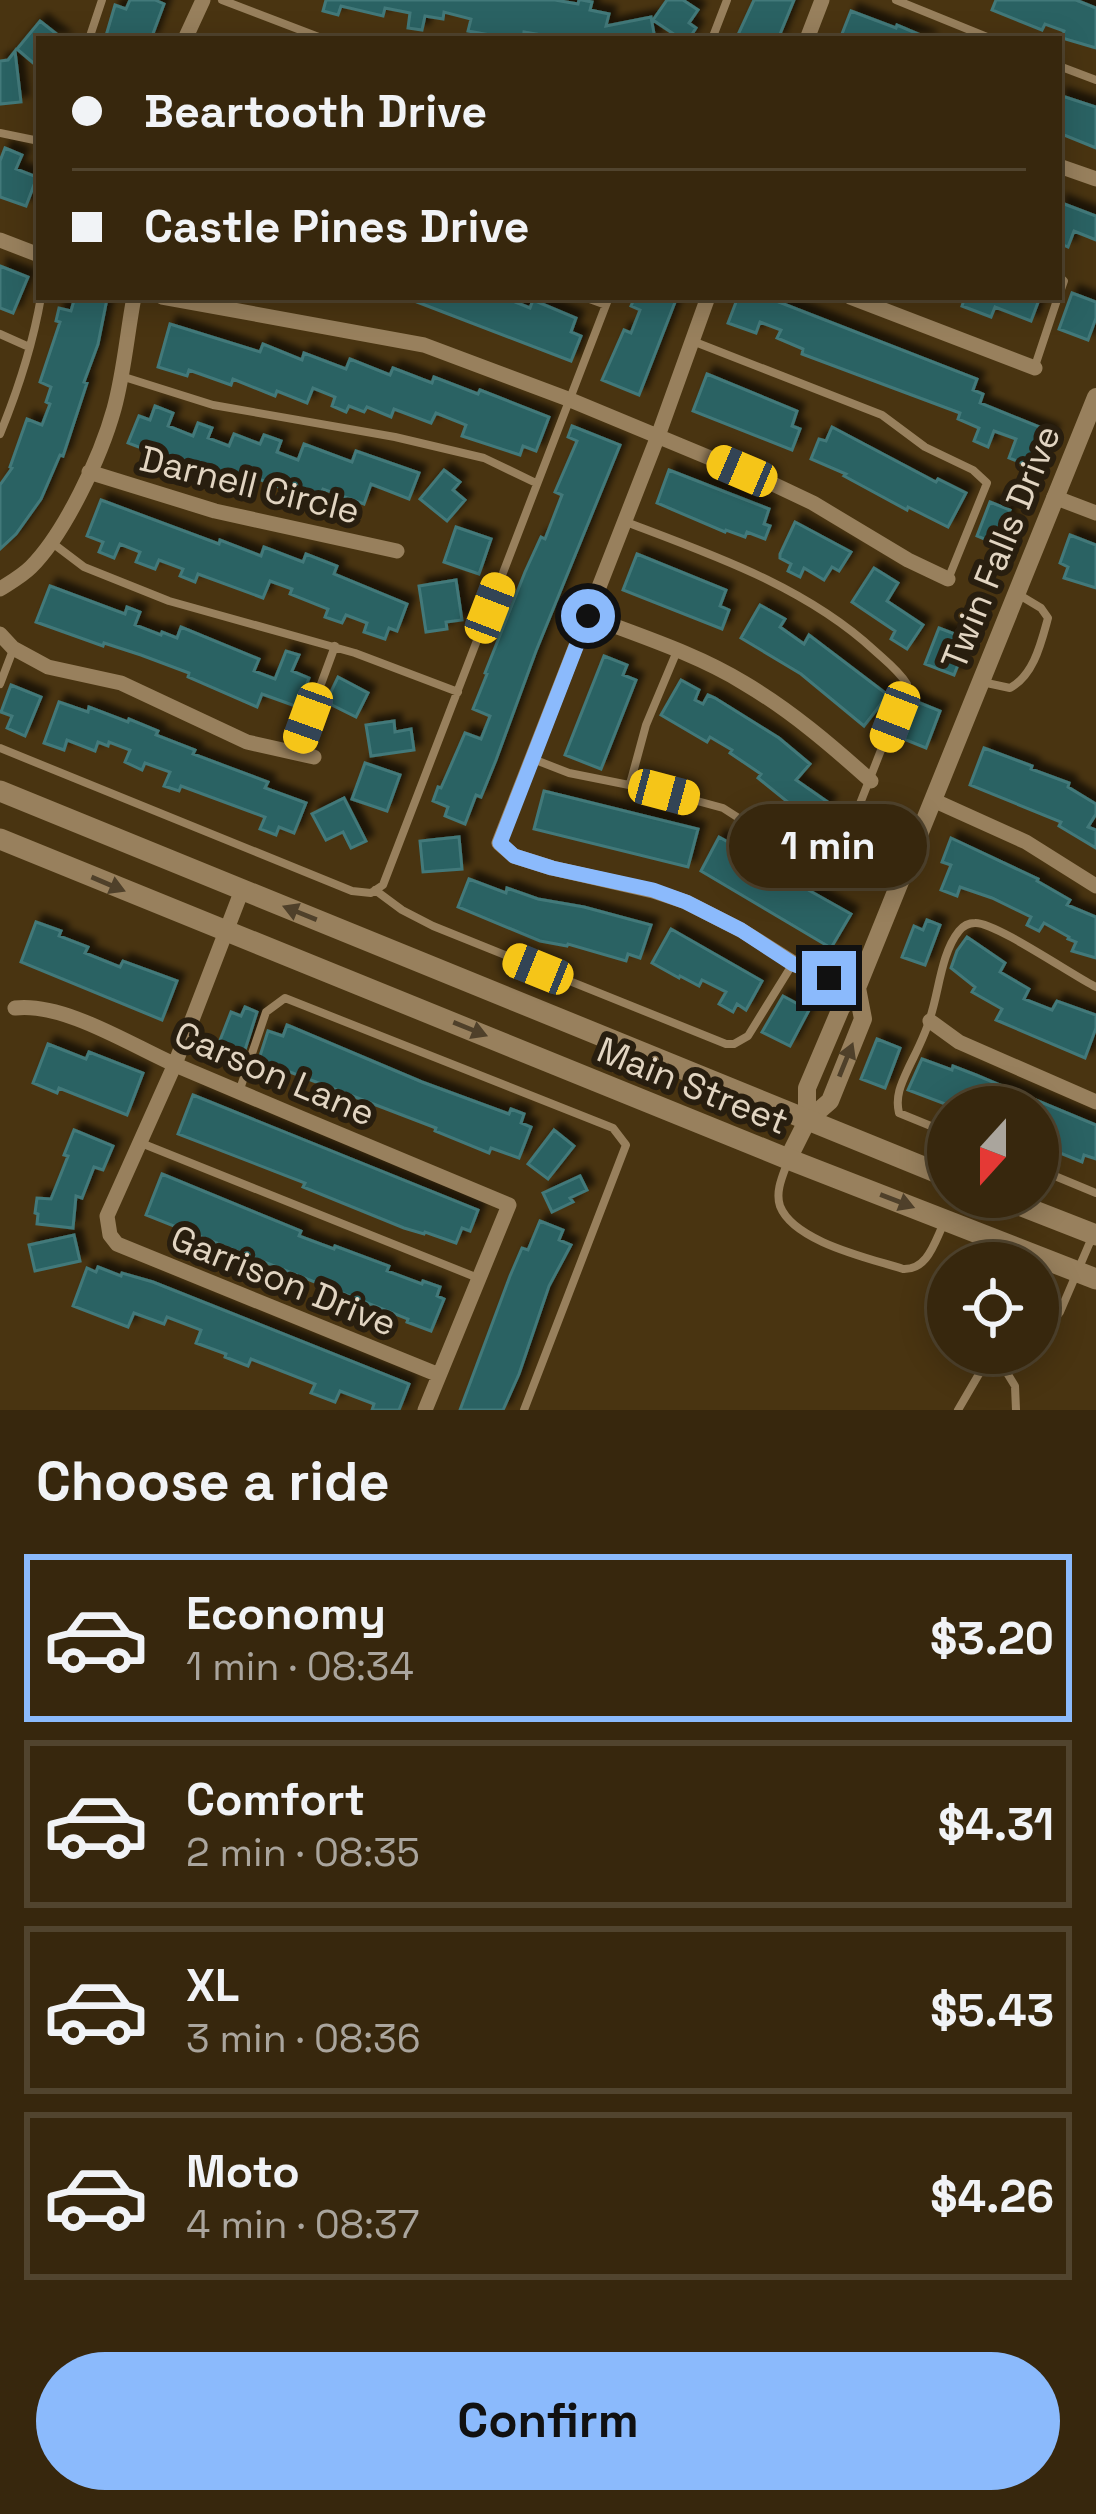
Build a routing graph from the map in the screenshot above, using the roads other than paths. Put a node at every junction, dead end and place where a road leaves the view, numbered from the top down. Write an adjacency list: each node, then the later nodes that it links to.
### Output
1 (102, 0): 7 (lane)
2 (202, 0): 8 (street)
3 (222, 0): 9 (lane)
4 (727, 0): 10 (lane)
5 (822, 0): 11 (street)
6 (896, 0): 12 (lane)
7 (89, 36)
8 (186, 36)
9 (316, 36)
10 (713, 36)
11 (808, 36)
12 (985, 36)
13 (1062, 67): 14 (lane)
14 (1096, 80)
15 (0, 133): 16 (lane)
16 (36, 140)
17 (1062, 167): 18 (street)
18 (1096, 179)
19 (0, 240): 20 (street)
20 (36, 254)
21 (40, 300): 30 (lane)
22 (133, 300): 32 (street)
23 (178, 300): 33 (street)
24 (708, 300): 29 (street)
25 (858, 300): 31 (street)
26 (1058, 300): 31 (lane)
27 (607, 301): 33 (lane)
28 (0, 334): 30 (lane)
29 (692, 341): 36 (street); 44 (lane)
30 (29, 347): 35 (lane)
31 (1035, 368)
32 (120, 376): 37 (street); 38 (lane)
33 (568, 398): 36 (street); 38 (lane)
34 (1096, 398): 39 (street, Twin Falls Drive)
35 (0, 434)
36 (658, 436): 41 (street); 44 (street)
37 (89, 472): 42 (street); 43 (street, Darnell Circle)
38 (536, 483): 54 (lane)
39 (1054, 497): 40 (street); 46 (street, Twin Falls Drive)
40 (1096, 513)
41 (625, 521): 47 (street); 59 (lane)
42 (51, 542): 45 (street); 49 (lane)
43 (398, 551)
44 (948, 578)
45 (0, 589)
46 (1016, 593): 52 (street, Twin Falls Drive); 52 (lane)
47 (588, 616): 51 (street); 58 (street)
48 (0, 634): 50 (street)
49 (334, 646): 54 (lane); 56 (lane)
50 (14, 649): 53 (lane); 56 (street)
51 (677, 650): 59 (street); 60 (lane)
52 (981, 682): 62 (street, Twin Falls Drive)
53 (0, 683)
54 (458, 692): 66 (lane)
55 (0, 748): 66 (lane)
56 (295, 754): 57 (street)
57 (314, 757)
58 (531, 759): 60 (lane); 68 (street)
59 (871, 781): 60 (lane)
60 (630, 784)
61 (0, 791): 65 (main road, Main Street)
62 (933, 800): 64 (street); 70 (street, Twin Falls Drive)
63 (0, 839): 67 (main road, Main Street, one-way to 67)
64 (1096, 886)
65 (242, 890): 67 (street); 76 (main road, Main Street, one-way to 65)
66 (375, 890): 68 (lane)
67 (225, 932): 73 (street); 79 (main road, Main Street, one-way to 79)
68 (793, 964): 70 (street)
69 (1096, 987): 72 (lane)
70 (857, 988): 76 (street, Twin Falls Drive)
71 (15, 1008): 73 (street, Carson Lane)
72 (930, 1022): 75 (street); 77 (lane)
73 (175, 1064): 74 (street, Carson Lane); 78 (street)
74 (239, 1092): 87 (street, Carson Lane); 93 (lane)
75 (1096, 1100)
76 (807, 1121): 79 (street, Twin Falls Drive); 80 (main road, Main Street)
77 (927, 1124)
78 (140, 1142): 87 (lane); 91 (street, Garrison Drive)
79 (788, 1159): 84 (main road, Main Street, one-way to 84); 84 (lane)
80 (927, 1169)
81 (1059, 1178): 82 (lane)
82 (1096, 1193)
83 (1052, 1218): 85 (main road)
84 (945, 1220): 86 (main road, Main Street)
85 (1095, 1235): 86 (lane)
86 (1088, 1276): 88 (lane)
87 (479, 1278): 91 (street)
88 (1059, 1313)
89 (979, 1374): 94 (lane)
90 (1008, 1374): 95 (lane)
91 (439, 1376): 92 (street)
92 (425, 1410)
93 (524, 1410)
94 (958, 1410)
95 (1016, 1410)

